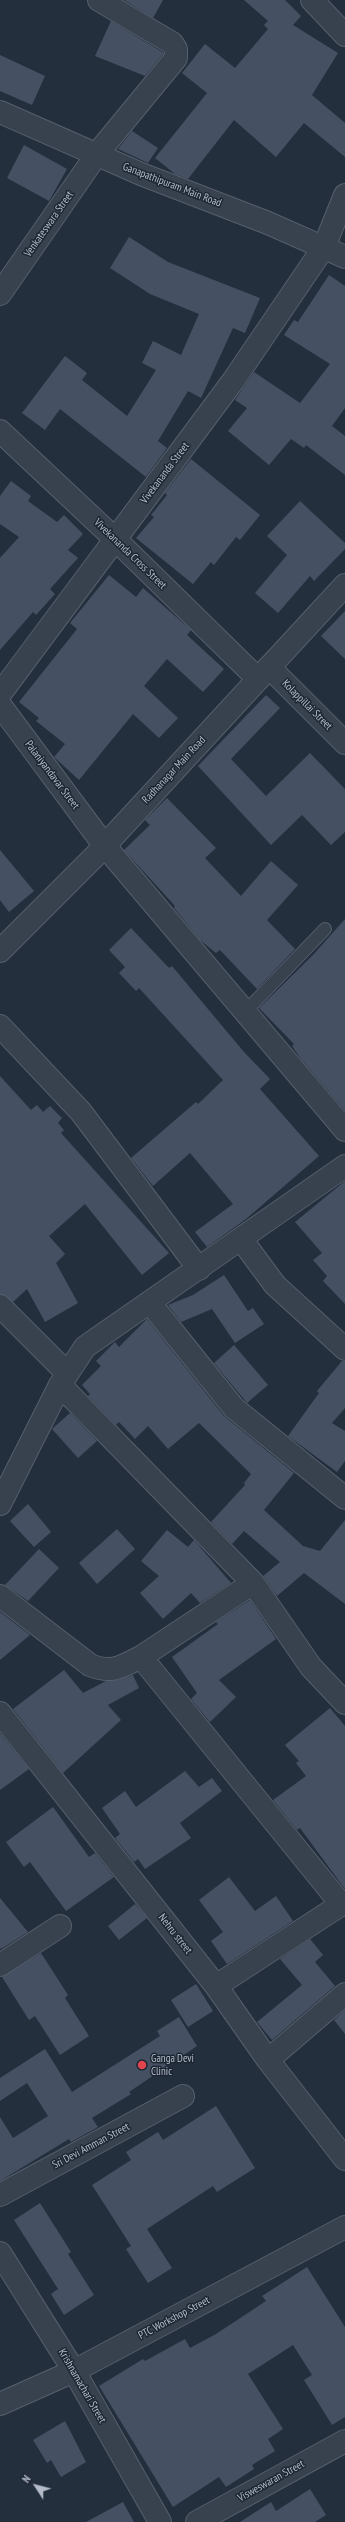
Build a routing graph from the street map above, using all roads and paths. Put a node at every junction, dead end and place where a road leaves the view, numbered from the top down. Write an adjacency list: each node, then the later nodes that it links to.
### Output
1 (99, 0): 5 (street, Venkateswara Street)
2 (312, 0): 3 (street)
3 (345, 35)
4 (0, 112): 5 (street, Ganapathipuram Main Road)
5 (97, 154): 7 (street, Ganapathipuram Main Road); 9 (street, Venkateswara Street)
6 (345, 195): 7 (street, Vivekananda Street)
7 (324, 247): 8 (street, Ganapathipuram Main Road); 11 (street, Vivekananda Street)
8 (345, 257)
9 (0, 294)
10 (0, 431): 11 (street, Vivekananda Cross Street)
11 (115, 539): 13 (street, Vivekananda Cross Street); 14 (street, Vivekananda Street)
12 (345, 585): 13 (street, Radhanagar Main Road)
13 (264, 673): 16 (street, Kolappillai Street); 17 (street, Radhanagar Main Road)
14 (0, 694)
15 (0, 705): 17 (street, Palaniyandavar Street)
16 (345, 743)
17 (104, 845): 19 (street, Radhanagar Main Road); 20 (street, Palaniyandavar Street)
18 (325, 929): 20 (lane)
19 (0, 951)
20 (245, 1012): 22 (street, Palaniyandavar Street)
21 (0, 1026): 25 (street)
22 (345, 1130)
23 (344, 1168): 24 (street)
24 (241, 1239): 25 (street); 28 (street)
25 (199, 1269): 26 (street)
26 (150, 1303): 29 (street); 30 (street)
27 (0, 1306): 29 (street)
28 (345, 1350)
29 (63, 1379): 31 (street); 32 (street)
30 (345, 1498)
31 (0, 1504)
32 (253, 1582): 34 (street); 35 (street)
33 (0, 1596): 34 (street)
34 (141, 1657): 37 (street)
35 (345, 1703)
36 (0, 1713): 40 (street, Nehru street)
37 (343, 1904): 40 (street)
38 (60, 1926): 39 (street)
39 (0, 1966)
40 (216, 1986): 42 (street, Nehru street)
41 (345, 1994): 42 (street)
42 (268, 2060): 44 (street, Nehru street)
43 (183, 2096): 45 (street, Sri Devi Amman Street)
44 (345, 2159)
45 (0, 2195)
46 (345, 2227): 48 (street, PTC Workshop Street)
47 (0, 2253): 48 (street, Krishnamachari Street)
48 (74, 2371): 49 (street, PTC Workshop Street); 51 (street, Krishnamachari Street)
49 (0, 2404)
50 (345, 2441): 52 (street, Visweswaran Street)
51 (160, 2522)
52 (197, 2522)

